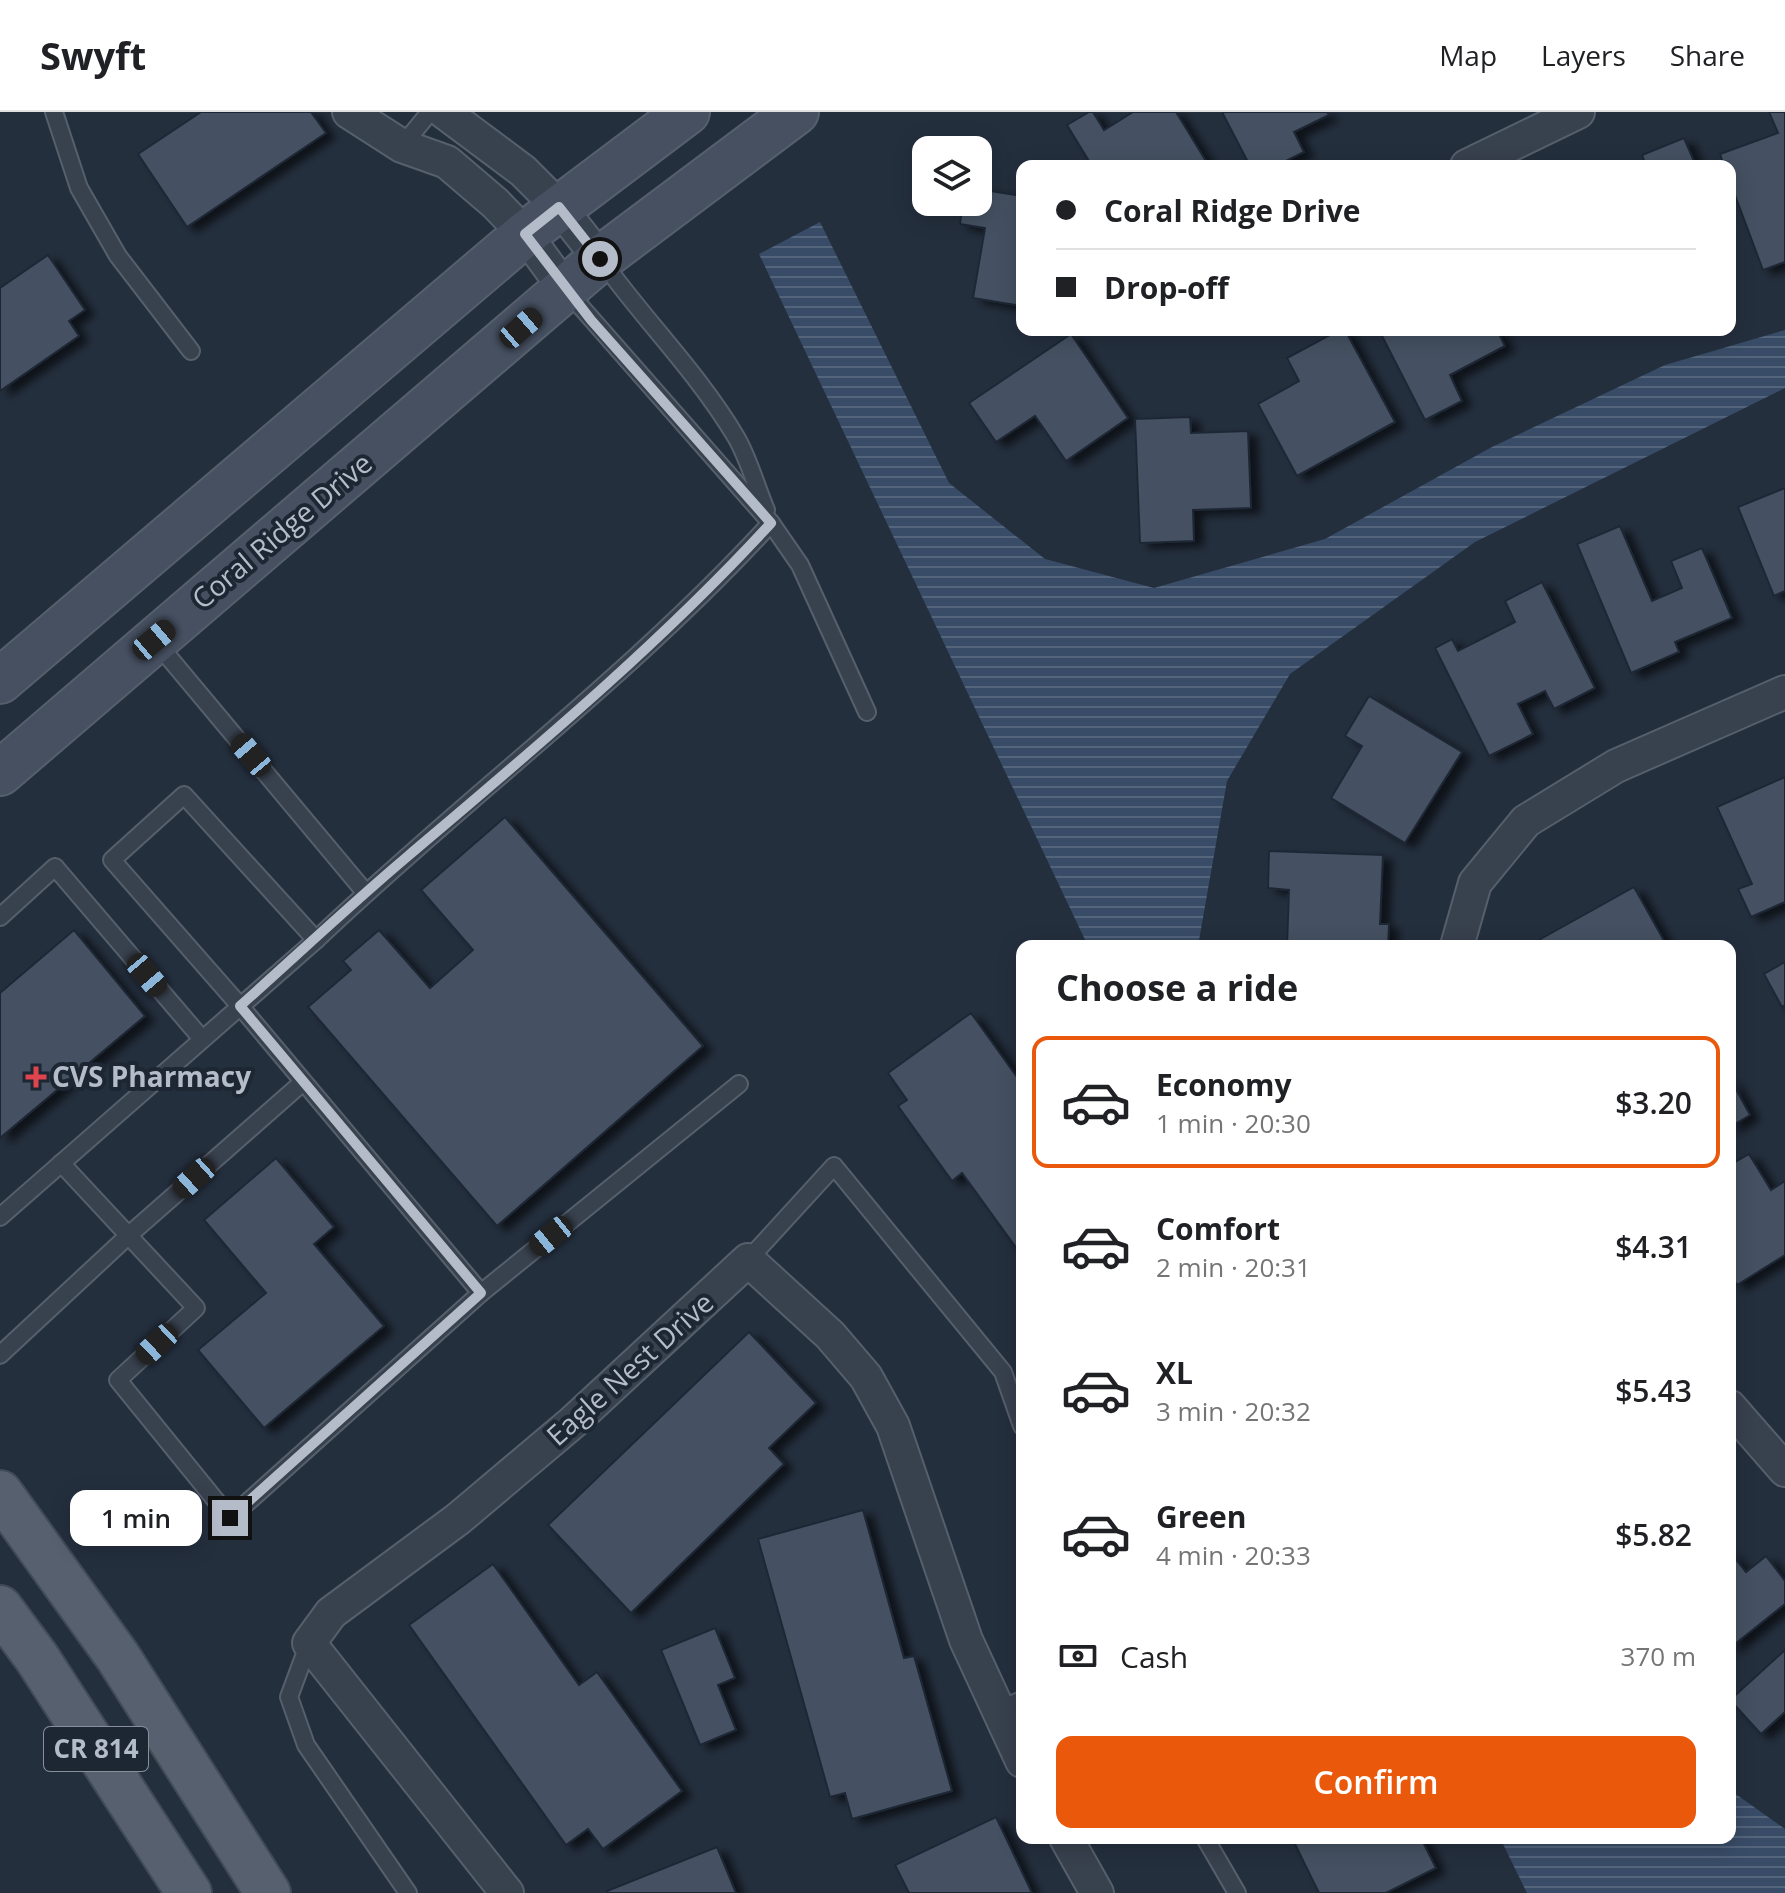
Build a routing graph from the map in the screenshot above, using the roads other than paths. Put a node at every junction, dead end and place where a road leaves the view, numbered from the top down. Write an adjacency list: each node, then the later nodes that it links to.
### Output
1 (54, 112): 14 (lane)
2 (349, 112): 8 (street)
3 (430, 112): 8 (lane)
4 (444, 112): 10 (street)
5 (687, 112): 10 (main road)
6 (796, 112): 12 (main road, Coral Ridge Drive)
7 (1578, 112): 9 (street)
8 (402, 146): 11 (street)
9 (1479, 160)
10 (559, 207): 11 (main road); 12 (street)
11 (525, 234): 13 (street); 17 (main road)
12 (600, 259): 13 (main road, Coral Ridge Drive); 15 (lane)
13 (566, 290): 15 (lane); 16 (main road, Coral Ridge Drive)
14 (191, 351)
15 (771, 523): 19 (lane); 21 (lane)
16 (154, 640): 20 (main road, Coral Ridge Drive); 21 (lane)
17 (0, 681)
18 (1785, 692): 24 (street)
19 (867, 712)
20 (0, 773)
21 (365, 892): 23 (lane)
22 (0, 917): 26 (lane)
23 (316, 940): 25 (lane); 25 (lane)
24 (1459, 940)
25 (240, 1006): 26 (lane); 27 (lane)
26 (202, 1039): 29 (lane)
27 (303, 1082): 31 (lane); 33 (lane)
28 (739, 1084): 33 (lane)
29 (61, 1163): 30 (lane); 31 (lane)
30 (0, 1217)
31 (129, 1235): 33 (lane); 34 (lane)
32 (748, 1260): 35 (lane); 40 (street, Eagle Nest Drive); 41 (street)
33 (481, 1293)
34 (0, 1355)
35 (1016, 1409)
36 (1736, 1414): 37 (street)
37 (1785, 1470)
38 (0, 1493): 46 (main road, CR 814)
39 (0, 1608): 45 (main road, CR 814)
40 (309, 1643): 47 (lane); 48 (street)
41 (1010, 1705): 42 (street)
42 (1016, 1733)
43 (1069, 1844): 49 (street)
44 (1208, 1844): 50 (lane)
45 (189, 1893)
46 (268, 1893)
47 (408, 1893)
48 (507, 1893)
49 (1097, 1893)
50 (1237, 1893)

